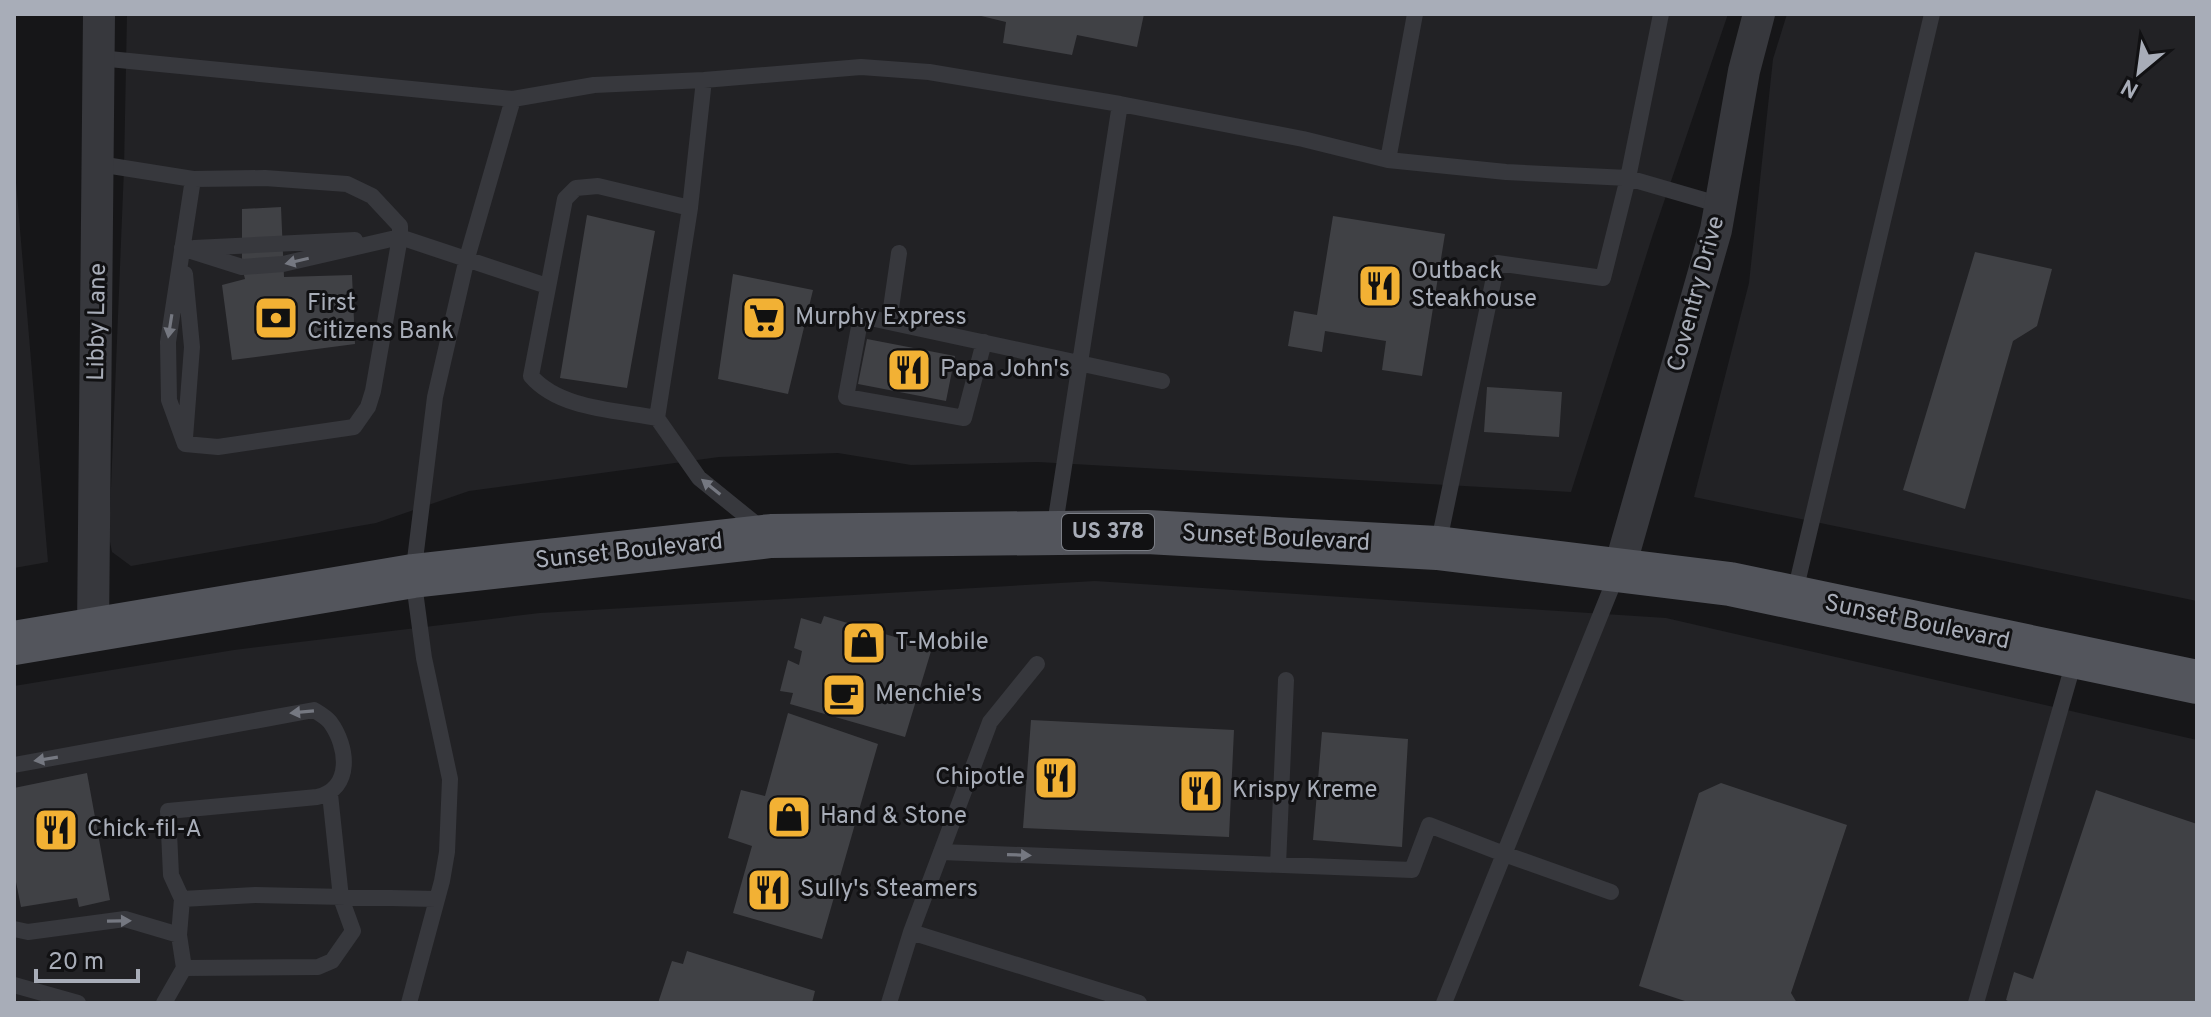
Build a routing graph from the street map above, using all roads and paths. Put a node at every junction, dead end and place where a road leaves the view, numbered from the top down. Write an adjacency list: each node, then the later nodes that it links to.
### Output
1 (99, 14): 6 (street, Libby Lane)
2 (1415, 14): 10 (lane)
3 (1661, 14): 12 (lane)
4 (1759, 14): 14 (street, Coventry Drive)
5 (1932, 14): 32 (lane)
6 (99, 58): 8 (lane); 11 (street, Libby Lane)
7 (704, 80): 8 (lane); 9 (lane); 15 (lane)
8 (513, 99): 19 (lane)
9 (1120, 104): 10 (lane); 23 (lane)
10 (1388, 160): 12 (lane)
11 (99, 164): 13 (lane); 33 (street, Libby Lane)
12 (1628, 178): 14 (lane); 29 (lane)
13 (193, 179): 16 (lane); 17 (lane)
14 (1721, 205): 30 (street, Coventry Drive)
15 (690, 208): 20 (lane); 25 (lane)
16 (400, 237): 17 (lane, one-way to 17); 19 (lane); 26 (lane)
17 (182, 248): 26 (lane); 26 (lane, one-way to 26)
18 (899, 253): 21 (lane)
19 (467, 258): 20 (lane); 31 (lane)
20 (547, 286): 25 (lane)
21 (889, 322): 22 (lane); 22 (lane)
22 (984, 342): 23 (lane)
23 (1080, 362): 24 (lane); 27 (lane)
24 (1162, 381)
25 (657, 418): 28 (lane, one-way to 25)
26 (185, 444)
27 (1054, 533): 28 (main road, Sunset Boulevard / US 378); 29 (main road, Sunset Boulevard / US 378)
28 (771, 536): 31 (main road, Sunset Boulevard / US 378)
29 (1437, 548): 30 (main road, Sunset Boulevard / US 378)
30 (1619, 570): 32 (main road, Sunset Boulevard / US 378); 42 (lane)
31 (413, 576): 33 (main road, Sunset Boulevard / US 378); 47 (lane)
32 (1794, 597): 35 (main road, Sunset Boulevard / US 378)
33 (93, 630): 34 (main road, Sunset Boulevard / US 378)
34 (14, 643)
35 (2076, 656): 38 (main road, Sunset Boulevard / US 378); 59 (lane)
36 (1037, 664): 41 (lane)
37 (1286, 680): 43 (lane)
38 (2197, 682)
39 (14, 765): 40 (lane, one-way to 39)
40 (330, 794): 45 (lane); 46 (lane)
41 (941, 852): 43 (lane, one-way to 43); 49 (lane)
42 (1504, 854): 43 (lane); 44 (lane); 58 (lane)
43 (1278, 865)
44 (1611, 892)
45 (341, 898): 46 (lane); 47 (lane); 51 (lane)
46 (182, 899): 50 (lane)
47 (436, 899): 55 (lane)
48 (14, 929): 50 (lane, one-way to 50)
49 (911, 932): 56 (lane); 57 (lane)
50 (179, 935): 51 (lane)
51 (184, 968): 54 (lane)
52 (14, 985): 53 (lane)
53 (78, 1003)
54 (164, 1003)
55 (409, 1003)
56 (889, 1003)
57 (1139, 1003)
58 (1444, 1003)
59 (1976, 1003)

